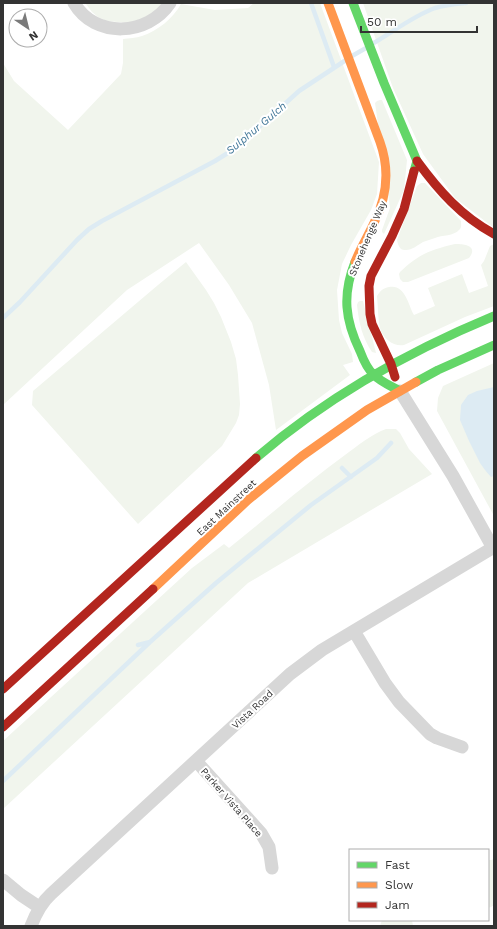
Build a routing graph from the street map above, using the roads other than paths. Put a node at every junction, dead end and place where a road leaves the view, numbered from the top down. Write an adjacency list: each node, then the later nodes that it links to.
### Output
1 (74, 3): 2 (street)
2 (170, 3)
3 (328, 3): 10 (main road, Stonehenge Way)
4 (353, 3): 5 (main road)
5 (417, 161): 6 (main road); 9 (main road, Stonehenge Way)
6 (494, 234)
7 (494, 316): 9 (main road, East Mainstreet)
8 (494, 345): 11 (main road, East Mainstreet)
9 (392, 364): 10 (main road, East Mainstreet); 11 (main road, Stonehenge Way)
10 (373, 374): 11 (main road, Stonehenge Way); 14 (main road, East Mainstreet)
11 (400, 391): 12 (street, Stonehenge Way); 15 (main road, East Mainstreet)
12 (493, 547): 13 (street, Vista Road)
13 (354, 631): 16 (street); 17 (street, Vista Road)
14 (3, 689)
15 (3, 727)
16 (462, 747)
17 (196, 761): 18 (street, Parker Vista Place); 20 (street, Vista Road)
18 (272, 868)
19 (3, 880): 20 (street)
20 (39, 907): 21 (street)
21 (31, 926)

